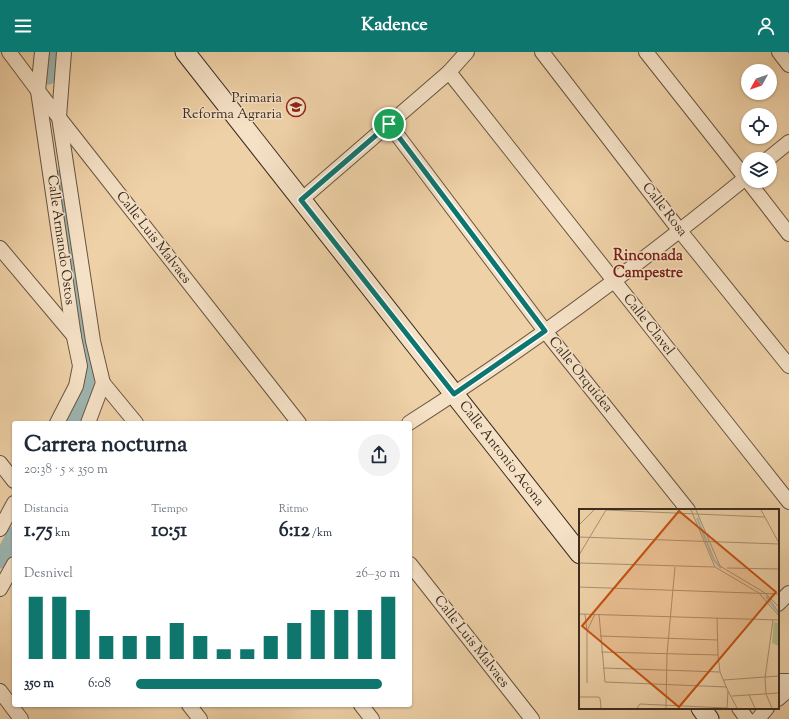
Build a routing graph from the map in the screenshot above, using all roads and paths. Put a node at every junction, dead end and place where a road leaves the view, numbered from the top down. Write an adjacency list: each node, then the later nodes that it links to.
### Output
1 (9, 52): 11 (street, Calle Luis Malvaes)
2 (42, 52): 11 (street, Calle Armando Ostos)
3 (64, 52): 12 (street, Calle Armando Ostos)
4 (185, 52): 21 (street, Calle Antonio Acona)
5 (467, 52): 10 (street)
6 (542, 52): 22 (street, Calle Rosa)
7 (646, 52): 17 (street)
8 (779, 52): 9 (street)
9 (789, 65)
10 (449, 72): 13 (street); 25 (street, Calle Clavel)
11 (38, 91): 12 (street, Calle Luis Malvaes); 18 (street, Calle Armando Ostos)
12 (59, 117): 16 (street, Calle Armando Ostos); 34 (street, Calle Luis Malvaes)
13 (389, 124): 21 (street); 26 (street, Calle Orquídea)
14 (789, 142): 15 (street)
15 (777, 152)
16 (67, 170): 18 (street); 29 (street, Calle Armando Ostos)
17 (741, 171)
18 (50, 173): 27 (street, Calle Armando Ostos)
19 (741, 184): 22 (street)
20 (754, 188): 23 (street)
21 (301, 200): 30 (street, Calle Antonio Acona)
22 (680, 230): 25 (street); 28 (street, Calle Rosa)
23 (789, 234)
24 (0, 248): 27 (street)
25 (614, 281): 26 (street); 38 (street, Calle Clavel)
26 (545, 331): 30 (street); 40 (street, Calle Orquídea)
27 (74, 336): 31 (street, Calle Armando Ostos)
28 (789, 366)
29 (103, 383): 32 (street); 33 (street)
30 (454, 394): 35 (street); 42 (street, Calle Antonio Acona)
31 (58, 421)
32 (89, 421)
33 (134, 421)
34 (297, 421)
35 (412, 421)
36 (0, 463): 37 (street)
37 (12, 478)
38 (789, 502)
39 (12, 506): 41 (street)
40 (687, 509)
41 (0, 529)
42 (579, 553)
43 (412, 567): 59 (street, Calle Luis Malvaes)
44 (12, 568): 45 (street)
45 (0, 589)
46 (789, 593): 47 (street)
47 (779, 603)
48 (789, 687): 50 (street)
49 (0, 691): 56 (street)
50 (779, 698)
51 (191, 707): 57 (street)
52 (363, 707): 58 (street)
53 (701, 709): 60 (street)
54 (740, 709): 61 (street)
55 (766, 709): 62 (street)
56 (21, 719)
57 (200, 719)
58 (372, 719)
59 (532, 719)
60 (709, 719)
61 (747, 719)
62 (758, 719)

